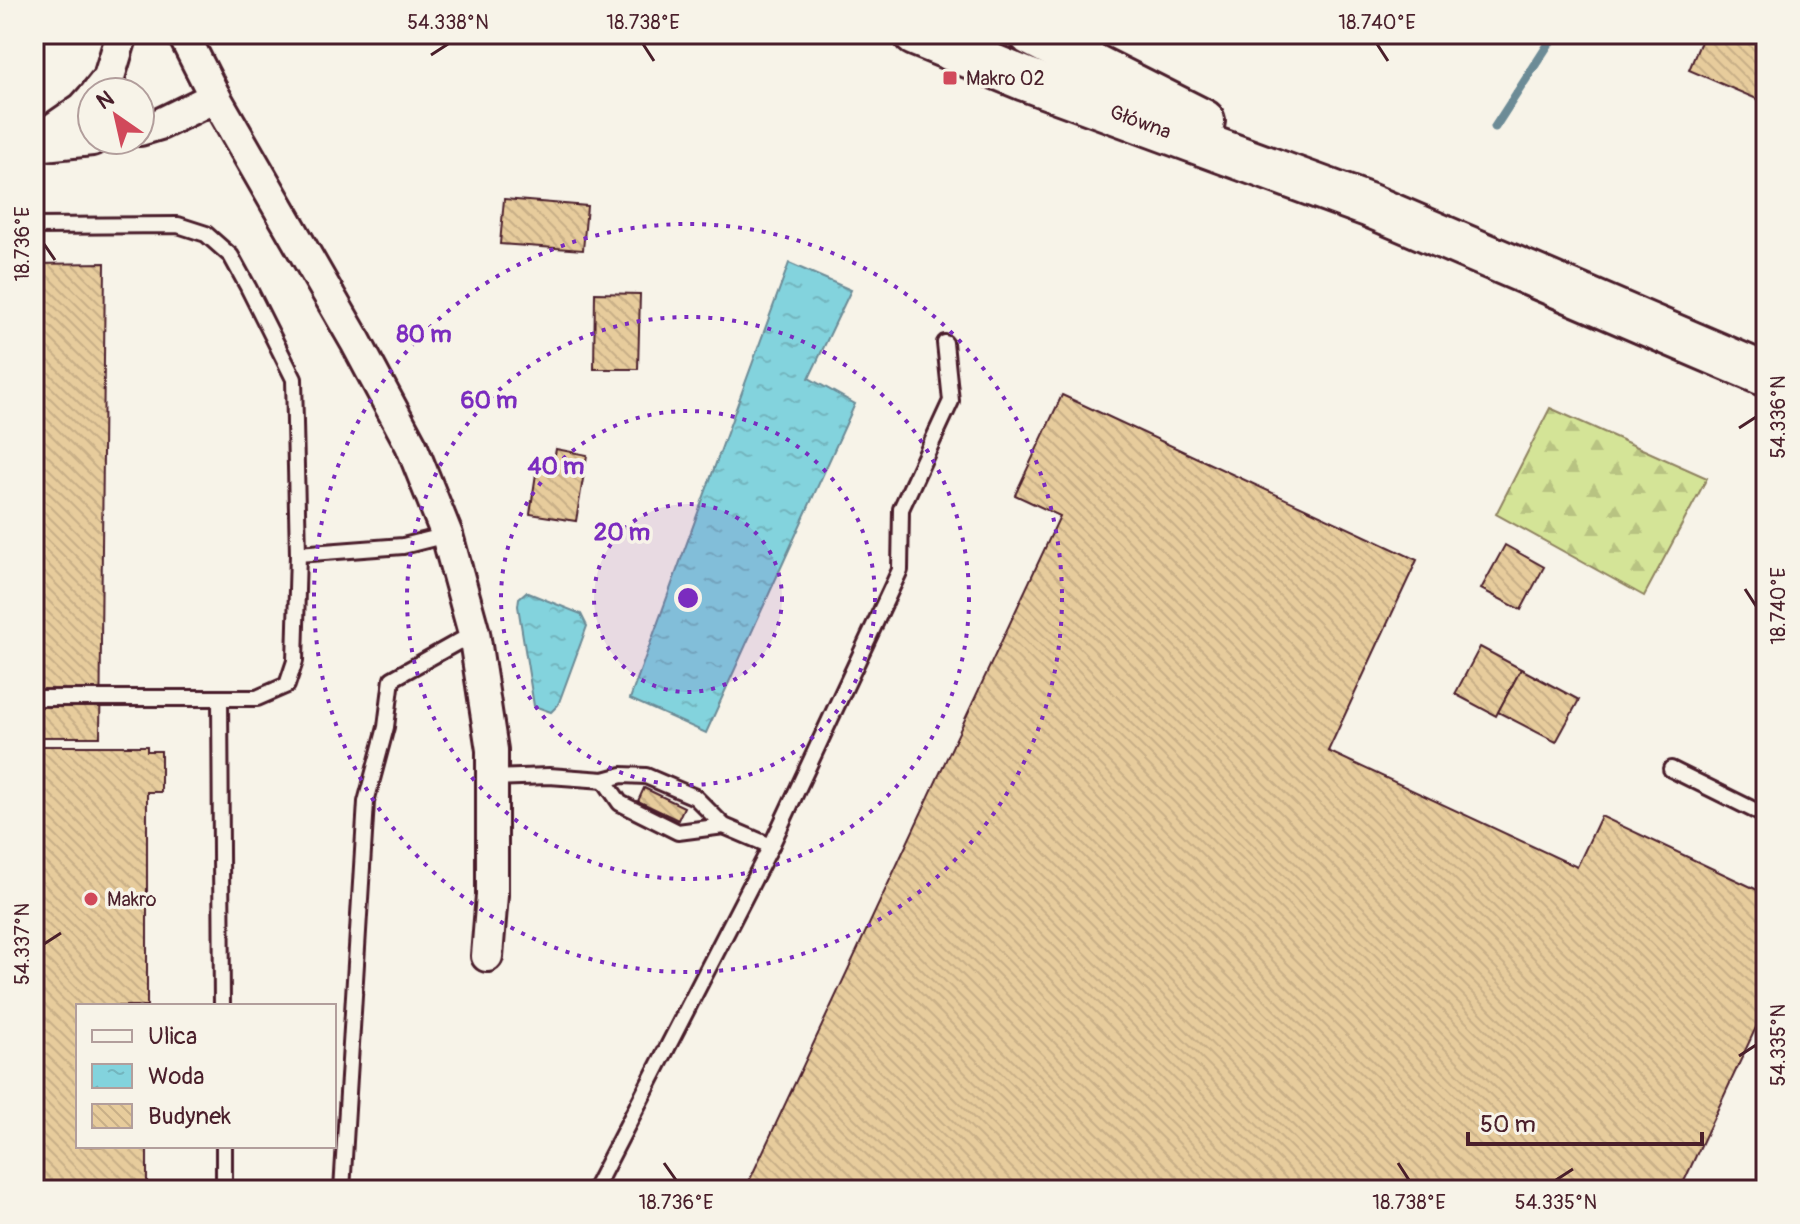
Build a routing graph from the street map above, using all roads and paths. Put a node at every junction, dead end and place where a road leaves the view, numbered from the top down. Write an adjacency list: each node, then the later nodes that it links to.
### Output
1 (122, 34): 5 (street)
2 (915, 34): 11 (main road, Główna)
3 (1031, 34): 11 (main road, Główna)
4 (185, 36): 6 (street)
5 (109, 76)
6 (215, 97): 8 (street); 15 (street)
7 (76, 113): 10 (street)
8 (156, 125)
9 (76, 141): 10 (street)
10 (34, 144)
11 (1368, 205): 14 (main road, Główna)
12 (34, 226): 16 (lane)
13 (945, 343): 25 (lane)
14 (1766, 375)
15 (447, 535): 16 (lane); 17 (street)
16 (298, 554): 19 (lane)
17 (474, 633): 21 (street); 30 (lane)
18 (34, 698): 19 (lane)
19 (220, 698): 27 (lane)
20 (1671, 769): 23 (lane)
21 (493, 778): 22 (lane); 26 (street)
22 (604, 780): 24 (lane); 24 (lane)
23 (1766, 816)
24 (724, 826): 25 (lane)
25 (771, 846): 31 (lane)
26 (487, 956)
27 (222, 1004)
28 (224, 1148): 29 (lane)
29 (224, 1190)
30 (342, 1190)
31 (594, 1190)

